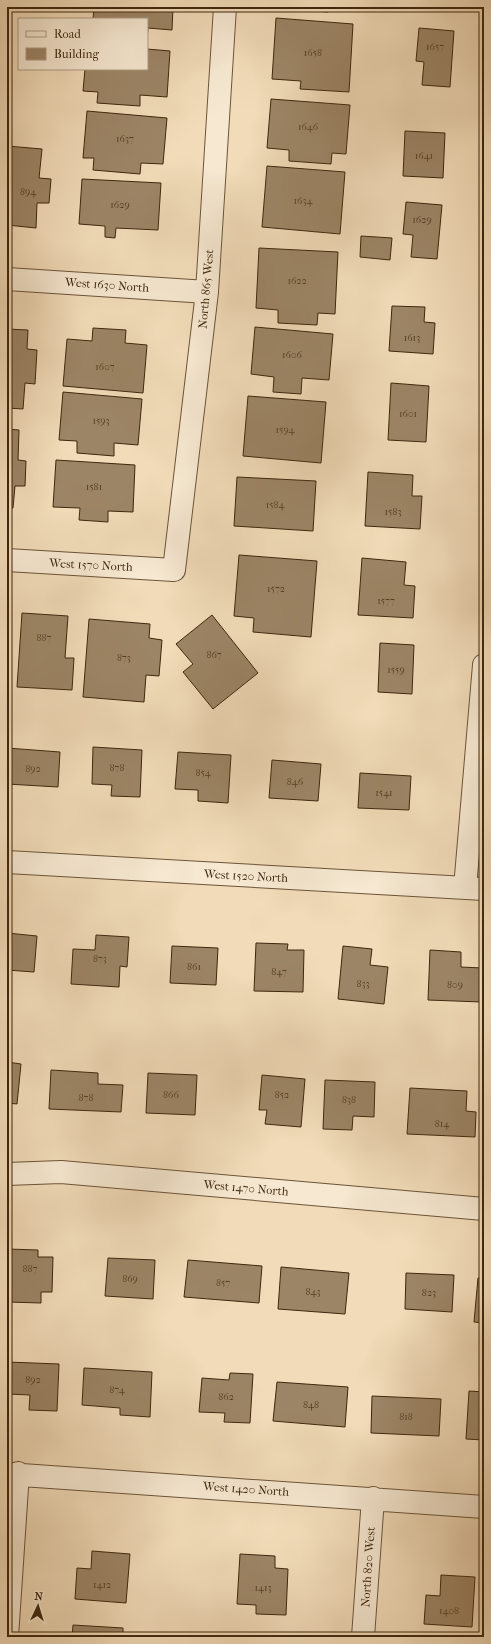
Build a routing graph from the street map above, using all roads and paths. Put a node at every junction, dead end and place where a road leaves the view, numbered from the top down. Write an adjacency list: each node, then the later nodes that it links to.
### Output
1 (225, 7): 3 (street, North 865 West)
2 (7, 279): 3 (street, West 1630 North)
3 (207, 292): 5 (street, North 865 West)
4 (7, 560): 5 (street, West 1570 North)
5 (174, 570)
6 (484, 665): 8 (street)
7 (7, 862): 8 (street, West 1520 North)
8 (475, 889)
9 (7, 1174): 10 (street, West 1470 North)
10 (484, 1208)
11 (12, 1473): 12 (street, West 1420 North); 14 (street)
12 (373, 1498): 13 (street, West 1420 North); 15 (street, North 820 West)
13 (484, 1507)
14 (7, 1637)
15 (363, 1637)

